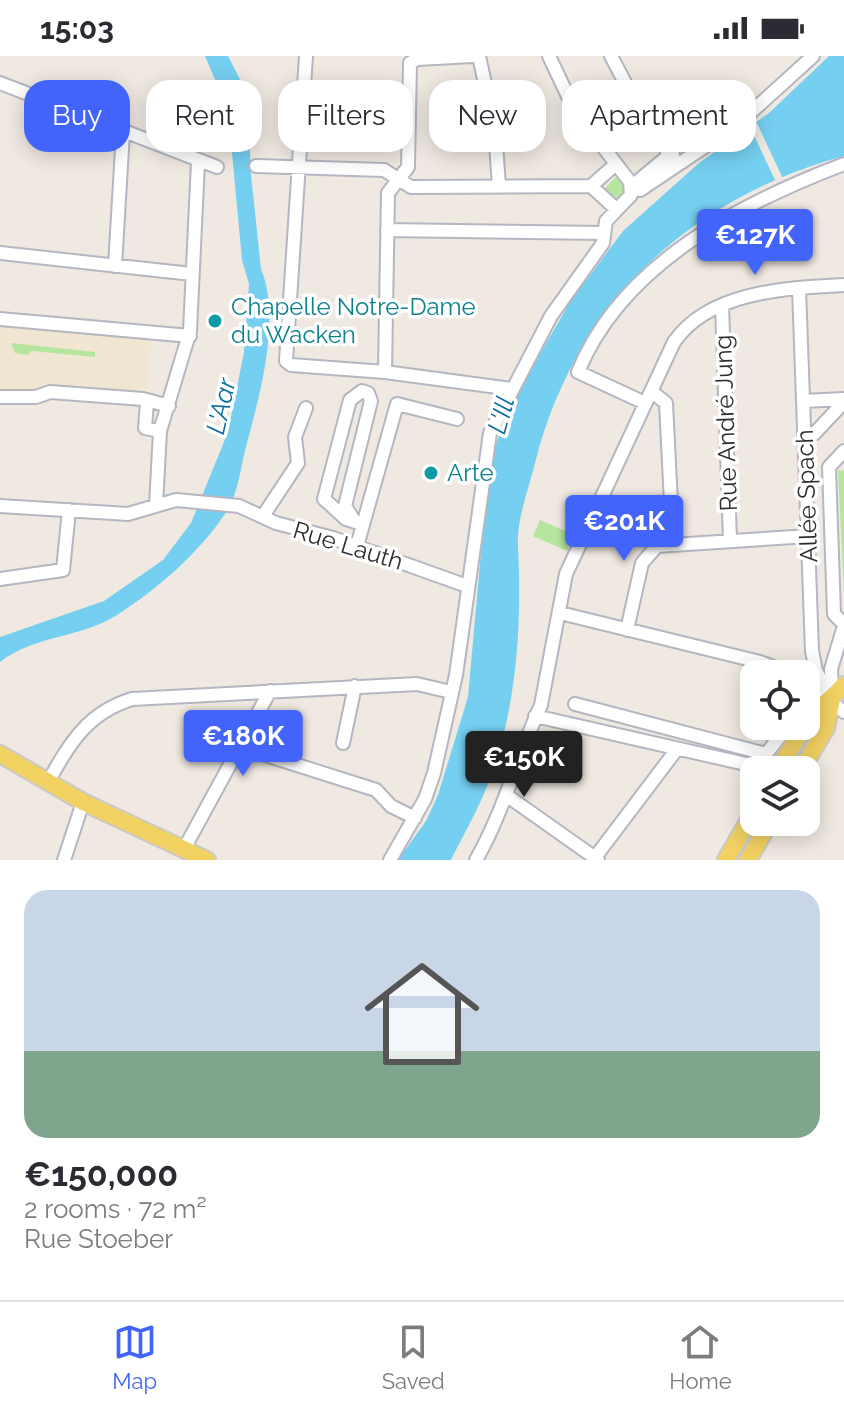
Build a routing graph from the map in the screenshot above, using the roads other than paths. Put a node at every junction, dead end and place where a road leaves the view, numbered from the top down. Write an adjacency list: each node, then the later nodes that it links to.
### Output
1 (306, 56): 16 (street)
2 (476, 56): 6 (street); 18 (street)
3 (549, 56): 12 (street)
4 (611, 56): 20 (street)
5 (813, 56): 20 (street)
6 (445, 58): 17 (street)
7 (0, 83): 8 (street)
8 (24, 93)
9 (130, 135): 11 (street)
10 (122, 152): 25 (street)
11 (198, 162): 15 (street); 26 (street)
12 (616, 164): 19 (street); 20 (street)
13 (844, 164): 39 (street)
14 (256, 166): 16 (street)
15 (217, 167)
16 (298, 167): 17 (street); 32 (street)
17 (399, 178): 18 (street); 22 (street)
18 (499, 186): 19 (street)
19 (591, 186): 21 (street)
20 (639, 188): 21 (street)
21 (616, 209): 23 (street)
22 (387, 230): 23 (street); 32 (street)
23 (604, 233): 33 (street)
24 (0, 253): 25 (street)
25 (115, 266): 26 (street)
26 (192, 274): 31 (street)
27 (844, 285): 28 (street)
28 (799, 288): 29 (street); 37 (street, Allée Spach)
29 (722, 305): 34 (street); 52 (street, Rue André Jung)
30 (0, 319): 31 (street)
31 (190, 336): 40 (street)
32 (385, 372): 33 (street)
33 (512, 389): 56 (street)
34 (651, 391): 39 (street); 53 (street)
35 (0, 397): 38 (street)
36 (844, 400): 37 (street); 44 (street)
37 (803, 401): 44 (street, Allée Spach)
38 (147, 402): 40 (street); 43 (street)
39 (645, 403): 57 (street)
40 (169, 406): 43 (street)
41 (306, 408): 49 (street)
42 (457, 419): 50 (street)
43 (160, 431): 46 (street)
44 (805, 437): 51 (street, Allée Spach)
45 (844, 451): 58 (street)
46 (156, 505): 48 (street); 49 (street, Rue Lauth)
47 (0, 506): 48 (street)
48 (69, 510): 55 (street)
49 (263, 516): 54 (street, Rue Lauth)
50 (359, 523): 50 (street); 54 (street)
51 (809, 536): 52 (street); 66 (street, Allée Spach)
52 (730, 540): 53 (street)
53 (673, 543): 59 (street)
54 (357, 546): 56 (street, Rue Lauth)
55 (0, 579)
56 (467, 586): 65 (street)
57 (560, 613): 59 (street); 71 (street)
58 (844, 625): 66 (street)
59 (627, 630): 60 (street)
60 (752, 660)
61 (844, 685): 66 (main road)
62 (355, 686): 63 (street); 65 (street); 73 (street)
63 (270, 691): 80 (street); 86 (street)
64 (820, 691): 66 (street)
65 (451, 692): 83 (street)
66 (832, 699): 67 (street); 69 (main road); 70 (street); 78 (main road)
67 (820, 701)
68 (575, 704): 77 (street)
69 (820, 707)
70 (844, 712)
71 (535, 716): 74 (street); 81 (street)
72 (777, 740): 77 (street)
73 (343, 743)
74 (677, 749): 79 (street); 87 (street)
75 (256, 752): 83 (street)
76 (0, 754): 80 (main road)
77 (766, 754)
78 (809, 756)
79 (740, 762)
80 (48, 782): 82 (main road)
81 (506, 795): 87 (street); 91 (street)
82 (83, 802): 86 (main road); 88 (street)
83 (415, 818): 90 (street)
84 (740, 836): 92 (main road)
85 (762, 836): 93 (main road)
86 (187, 854): 89 (main road)
87 (595, 859)
88 (64, 860)
89 (207, 860)
90 (390, 860)
91 (476, 860)
92 (726, 860)
93 (748, 860)

